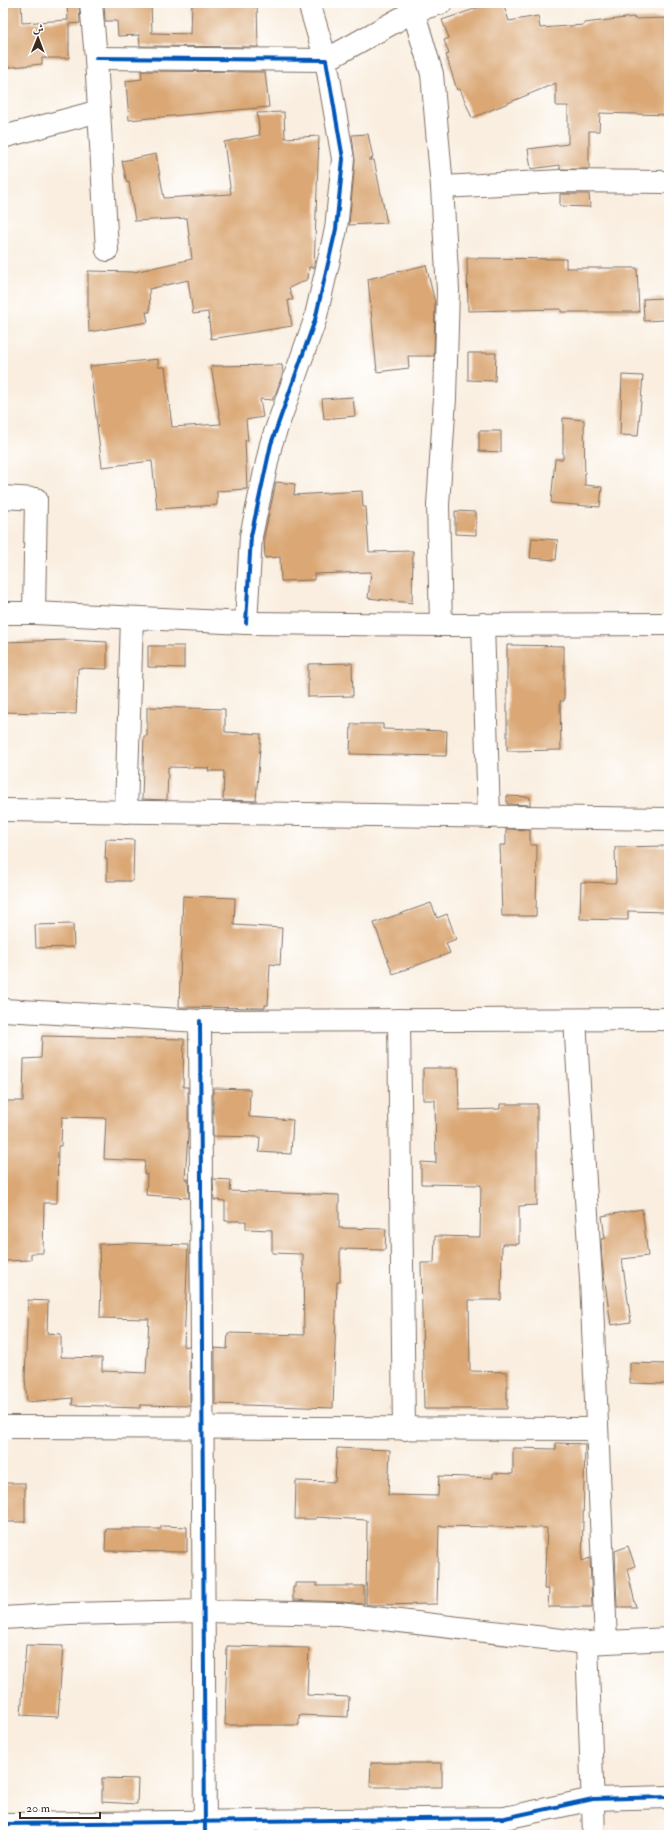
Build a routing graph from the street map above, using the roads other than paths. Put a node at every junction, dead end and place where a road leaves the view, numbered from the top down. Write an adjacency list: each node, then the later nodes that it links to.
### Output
1 (90, 3): 5 (street)
2 (309, 3): 6 (street)
3 (441, 3): 4 (street)
4 (412, 7): 6 (street); 10 (street)
5 (96, 58): 6 (street); 7 (street)
6 (326, 60): 16 (street)
7 (99, 111): 8 (street); 11 (street)
8 (3, 137)
9 (669, 182): 10 (street)
10 (442, 187): 19 (street)
11 (107, 250)
12 (3, 496): 13 (street)
13 (34, 613): 14 (street); 15 (street)
14 (3, 614)
15 (132, 618): 16 (street); 21 (street)
16 (246, 623): 19 (street)
17 (483, 624): 18 (street); 19 (street); 22 (street)
18 (669, 624)
19 (441, 625)
20 (3, 810): 21 (street)
21 (126, 812): 22 (street)
22 (489, 817): 23 (street)
23 (669, 819)
24 (3, 1010): 28 (street)
25 (669, 1019): 27 (street)
26 (399, 1020): 27 (street); 28 (street); 31 (street)
27 (575, 1020): 32 (street)
28 (200, 1021): 30 (street)
29 (3, 1427): 30 (street)
30 (203, 1428): 31 (street); 33 (street)
31 (404, 1428): 32 (street)
32 (597, 1429): 36 (street)
33 (204, 1611): 34 (street); 36 (street); 41 (street)
34 (3, 1618)
35 (669, 1639): 36 (street)
36 (596, 1642): 38 (street)
37 (669, 1797): 38 (street)
38 (593, 1799): 40 (street); 42 (street)
39 (3, 1824): 41 (street)
40 (394, 1827): 41 (street)
41 (205, 1828)
42 (594, 1835)

